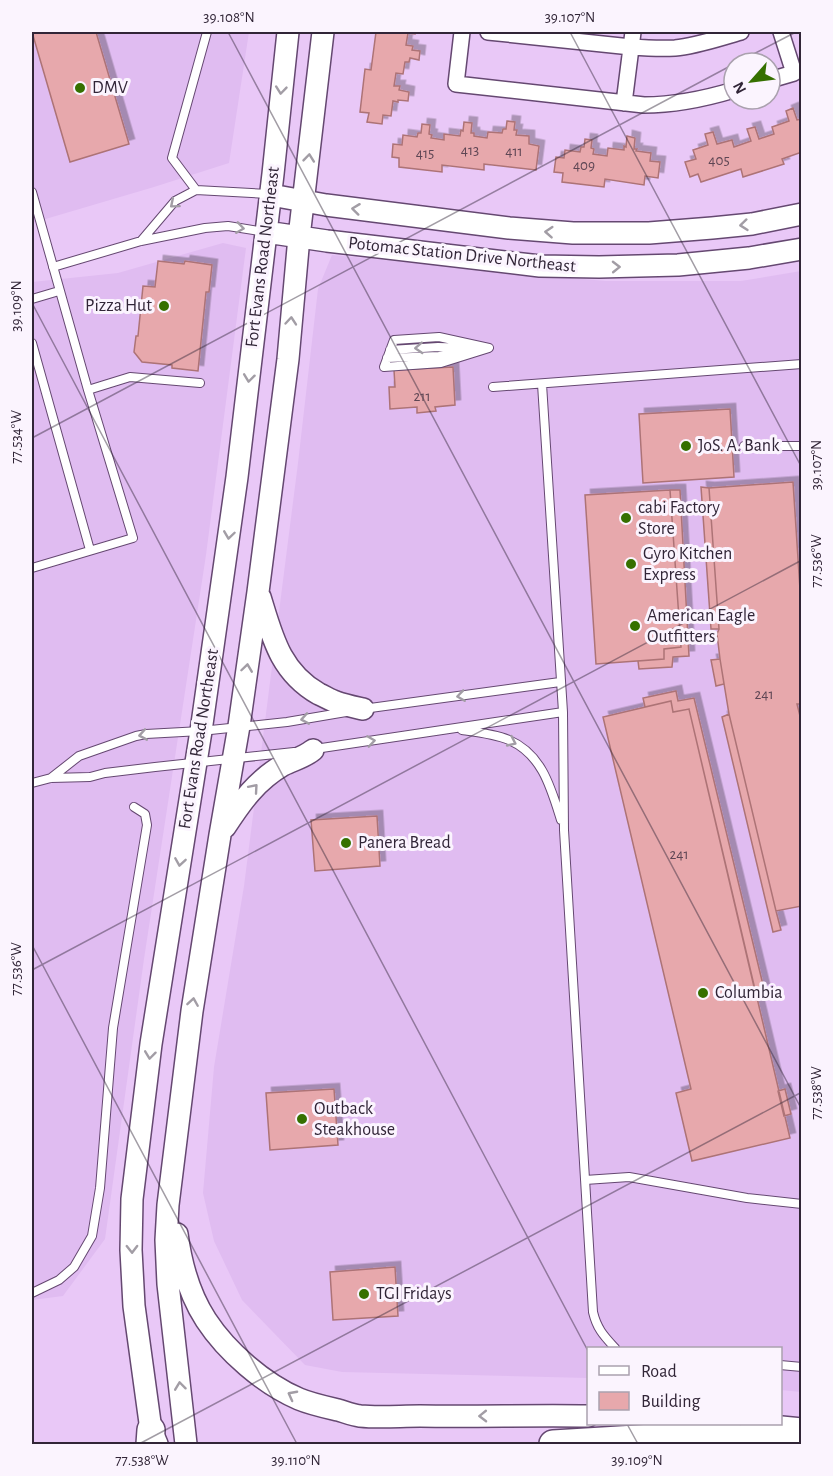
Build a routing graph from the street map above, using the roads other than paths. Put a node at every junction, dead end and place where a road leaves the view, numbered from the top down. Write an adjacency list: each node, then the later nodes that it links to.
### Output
1 (207, 32): 12 (lane)
2 (288, 32): 14 (main road, Fort Evans Road Northeast, one-way to 14)
3 (323, 32): 15 (main road, Fort Evans Road Northeast, one-way to 3)
4 (462, 32): 11 (street)
5 (488, 32): 8 (street)
6 (741, 32): 8 (street)
7 (781, 32): 9 (street)
8 (632, 39): 11 (street)
9 (782, 76)
10 (722, 94): 11 (street)
11 (624, 103)
12 (196, 190): 14 (lane); 19 (lane, one-way to 19)
13 (32, 192): 21 (lane)
14 (271, 195): 15 (main road, Potomac Station Drive Northeast); 17 (main road, Fort Evans Road Northeast)
15 (304, 200): 16 (main road, Potomac Station Drive Northeast, one-way to 15); 18 (main road, Fort Evans Road Northeast)
16 (801, 214)
17 (266, 232): 18 (main road, Potomac Station Drive Northeast); 19 (lane, one-way to 17); 42 (main road, Fort Evans Road Northeast, one-way to 42)
18 (299, 237): 20 (main road, Potomac Station Drive Northeast, one-way to 20); 36 (main road, Fort Evans Road Northeast, one-way to 18)
19 (141, 241): 21 (lane)
20 (801, 249)
21 (53, 267): 22 (lane)
22 (59, 291): 23 (lane); 31 (lane)
23 (32, 299)
24 (32, 343): 34 (lane)
25 (489, 348): 26 (lane, one-way to 26); 26 (lane); 26 (lane)
26 (388, 354)
27 (801, 364): 29 (lane)
28 (200, 382): 31 (lane)
29 (543, 384): 30 (lane); 37 (lane)
30 (493, 387)
31 (88, 390): 34 (lane)
32 (744, 446): 33 (lane)
33 (801, 446)
34 (90, 550): 35 (lane)
35 (32, 568)
36 (258, 592): 38 (main road); 40 (main road, Fort Evans Road Northeast, one-way to 36)
37 (560, 682): 38 (lane, one-way to 38); 39 (lane)
38 (363, 709): 40 (lane, one-way to 40)
39 (563, 712): 41 (lane); 49 (lane)
40 (239, 726): 42 (lane); 44 (main road, Fort Evans Road Northeast)
41 (455, 729): 43 (lane, one-way to 41); 49 (lane, one-way to 49)
42 (201, 731): 45 (main road, Fort Evans Road Northeast); 46 (lane, one-way to 46)
43 (313, 750): 44 (lane); 50 (main road, one-way to 43)
44 (232, 758): 45 (lane); 50 (main road, Fort Evans Road Northeast)
45 (196, 763): 46 (lane); 61 (main road, Fort Evans Road Northeast, one-way to 61)
46 (51, 778): 47 (lane)
47 (32, 783)
48 (134, 807): 54 (lane)
49 (564, 830): 52 (lane)
50 (220, 835): 51 (main road, Fort Evans Road Northeast, one-way to 50)
51 (175, 1143): 58 (main road, one-way to 51); 63 (main road, Fort Evans Road Northeast, one-way to 51)
52 (585, 1180): 53 (lane); 55 (lane)
53 (801, 1204)
54 (32, 1293)
55 (614, 1347)
56 (782, 1365): 57 (lane)
57 (801, 1367)
58 (587, 1416)
59 (759, 1425): 60 (main road)
60 (801, 1430)
61 (153, 1440)
62 (801, 1443): 64 (highway)
63 (186, 1444)
64 (553, 1444)

